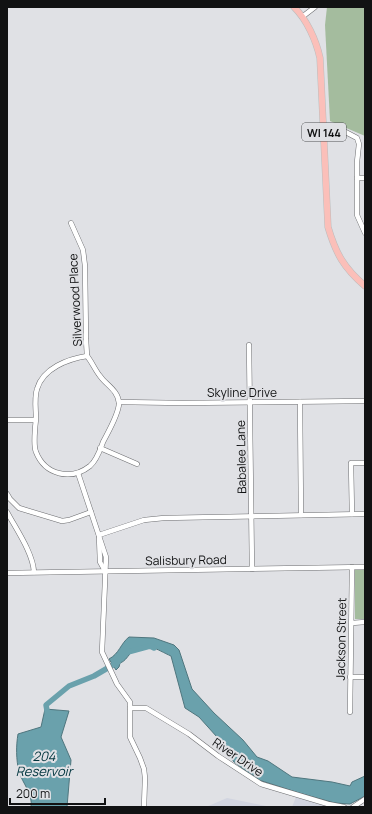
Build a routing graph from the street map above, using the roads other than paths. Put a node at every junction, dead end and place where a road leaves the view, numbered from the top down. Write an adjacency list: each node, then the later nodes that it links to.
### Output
1 (294, 7): 3 (main road, WI 144)
2 (315, 7): 3 (street)
3 (302, 17): 4 (main road, WI 144)
4 (324, 128): 5 (street); 9 (main road, WI 144)
5 (357, 178): 6 (street); 8 (street)
6 (365, 178)
7 (71, 223): 11 (street, Silverwood Place)
8 (365, 232)
9 (365, 286)
10 (249, 345): 12 (street, Babalee Lane)
11 (87, 356): 14 (street); 17 (street)
12 (250, 401): 14 (street, Skyline Drive); 15 (street, Skyline Drive); 28 (street, Babalee Lane)
13 (365, 401): 15 (street, Skyline Drive)
14 (119, 402): 18 (street)
15 (300, 402): 27 (street)
16 (7, 420): 17 (street)
17 (36, 420): 21 (street)
18 (100, 448): 20 (street); 21 (street)
19 (365, 463): 25 (street)
20 (137, 464)
21 (78, 473): 24 (street)
22 (7, 494): 24 (street)
23 (7, 512): 35 (street)
24 (91, 512): 29 (street)
25 (352, 514): 26 (street); 27 (street)
26 (365, 514)
27 (301, 515): 28 (street)
28 (251, 516): 29 (street); 32 (street, Babalee Lane)
29 (99, 535): 33 (street)
30 (352, 567): 31 (street, Salisbury Road); 32 (street, Salisbury Road); 37 (street, Jackson Street)
31 (365, 567)
32 (252, 569): 33 (street, Salisbury Road)
33 (105, 571): 35 (street, Salisbury Road); 40 (street)
34 (7, 572): 35 (street, Salisbury Road)
35 (34, 572)
36 (365, 622): 37 (street)
37 (352, 623): 38 (street, Jackson Street)
38 (350, 677): 39 (street); 41 (street, Jackson Street)
39 (365, 677)
40 (130, 708): 43 (street); 44 (street, River Drive)
41 (350, 712)
42 (365, 800): 45 (street)
43 (144, 807)
44 (344, 807)
45 (353, 807)

